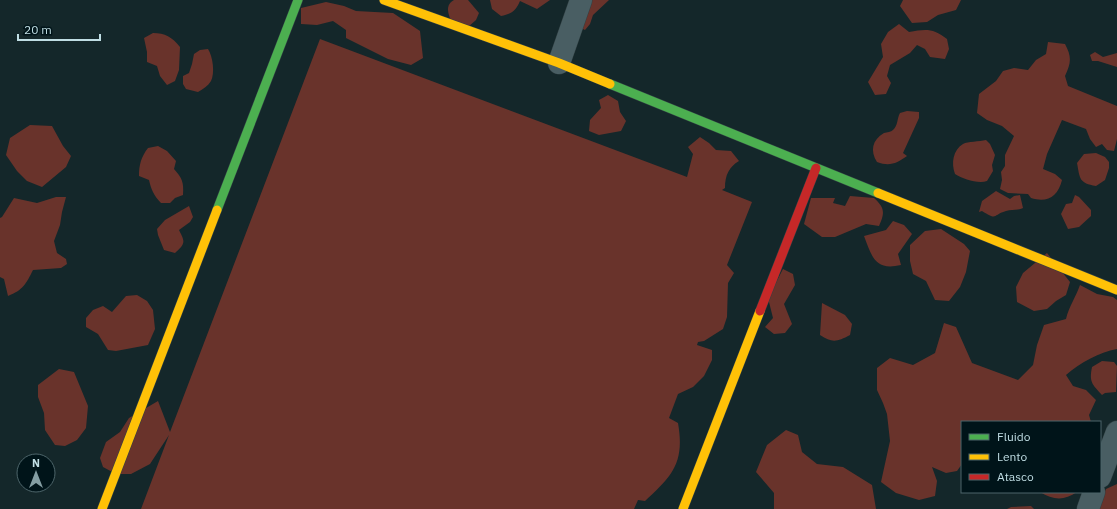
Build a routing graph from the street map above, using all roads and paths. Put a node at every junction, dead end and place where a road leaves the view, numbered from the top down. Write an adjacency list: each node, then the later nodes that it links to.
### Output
1 (298, 0): 10 (street)
2 (384, 0): 4 (street)
3 (581, 0): 4 (street)
4 (559, 63): 5 (street)
5 (816, 168): 6 (street); 11 (street)
6 (1117, 290)
7 (1117, 432): 8 (street)
8 (1101, 474)
9 (1094, 493): 12 (street)
10 (102, 509)
11 (683, 509)
12 (1088, 509)

